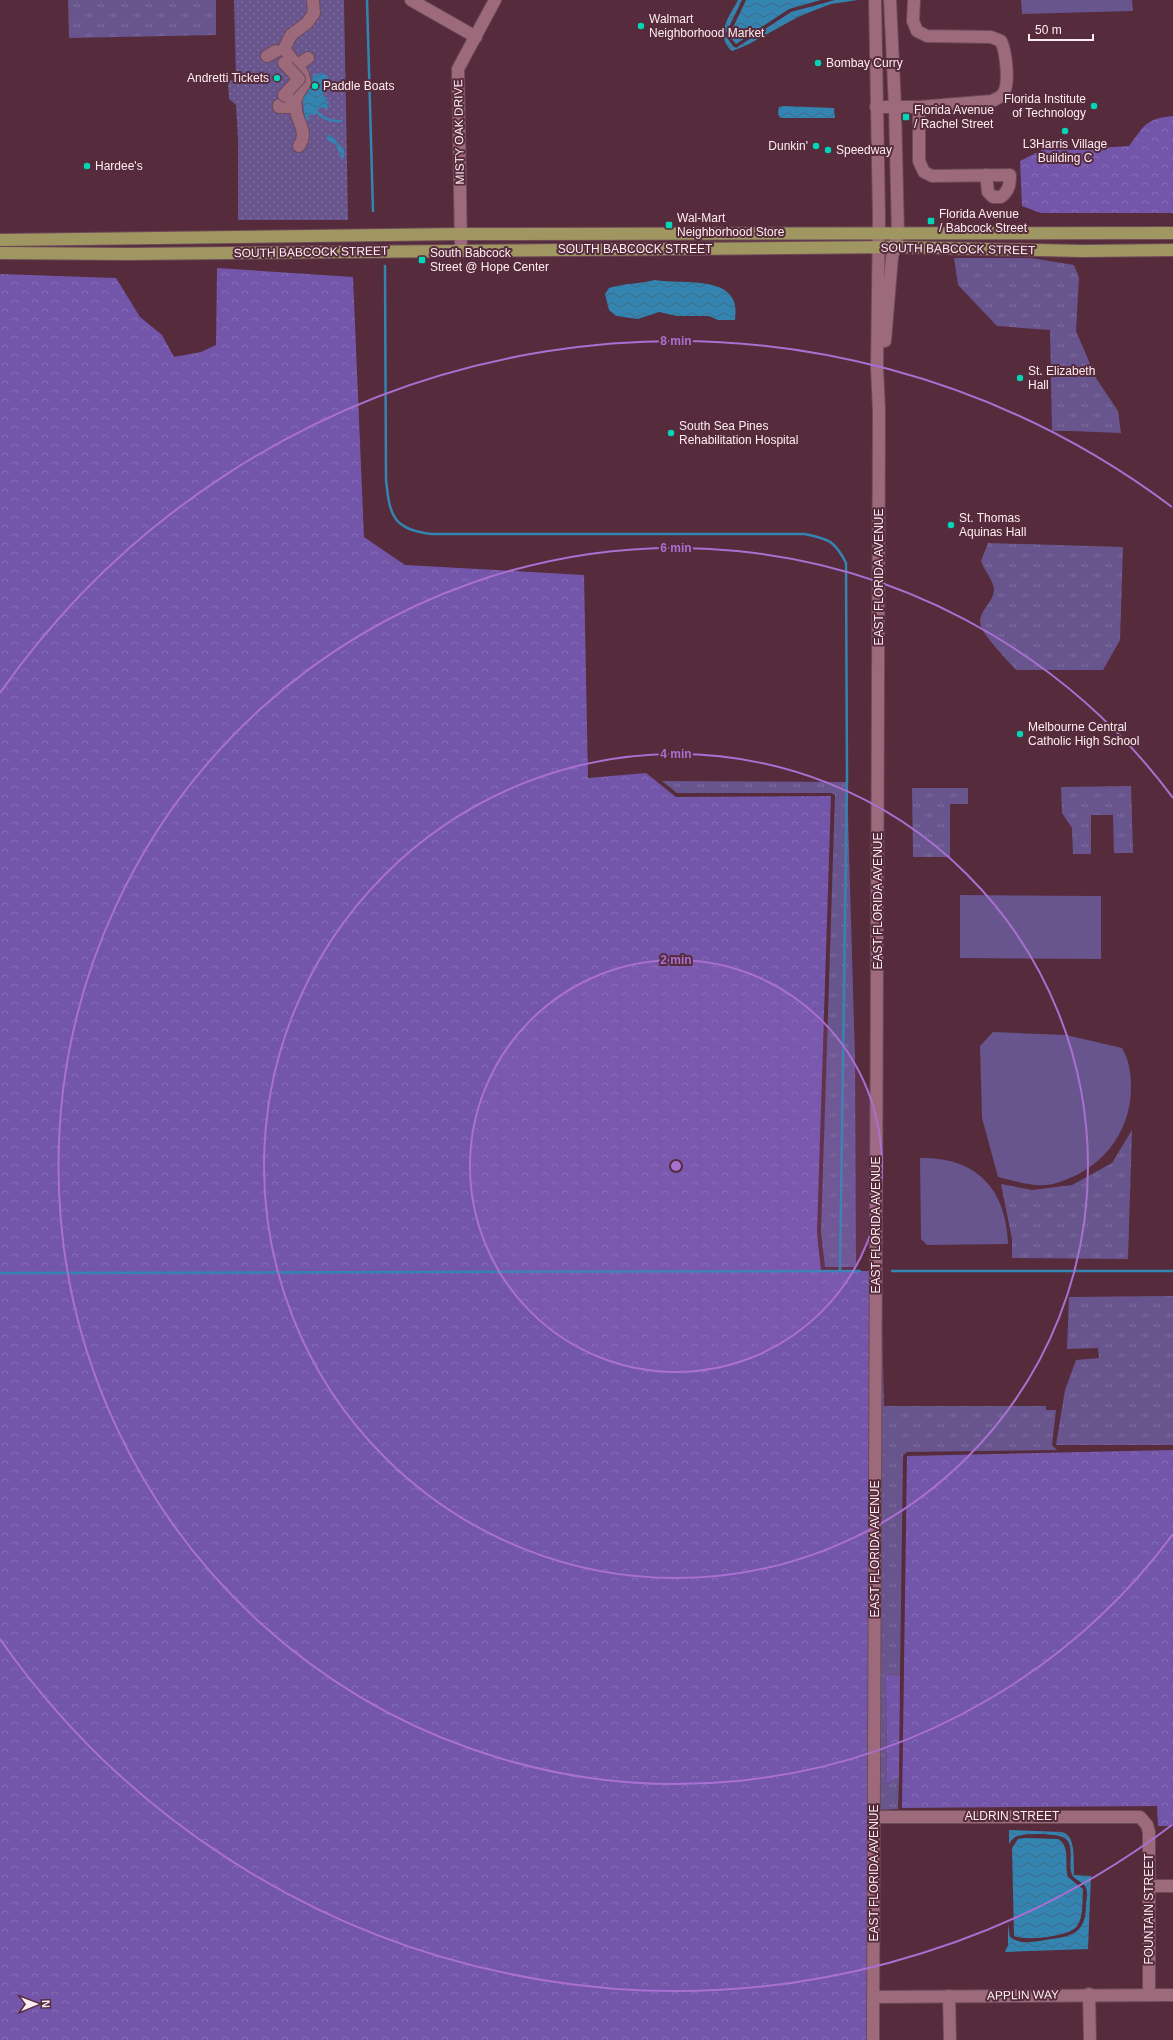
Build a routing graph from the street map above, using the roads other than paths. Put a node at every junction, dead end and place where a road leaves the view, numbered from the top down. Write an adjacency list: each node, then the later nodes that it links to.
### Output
1 (313, 0): 8 (street)
2 (411, 0): 7 (street)
3 (495, 0): 7 (street, MISTY OAK DRIVE)
4 (875, 0): 11 (street, EAST FLORIDA AVENUE)
5 (890, 0): 12 (street, EAST FLORIDA AVENUE)
6 (914, 0): 13 (street)
7 (476, 37): 17 (street, MISTY OAK DRIVE)
8 (283, 57): 9 (street); 10 (street); 10 (street, bridge)
9 (308, 58)
10 (296, 107): 14 (street)
11 (876, 107): 12 (street); 18 (street, EAST FLORIDA AVENUE)
12 (896, 107): 13 (street); 19 (street, EAST FLORIDA AVENUE)
13 (919, 107): 15 (street)
14 (298, 146)
15 (986, 175)
16 (1173, 233): 19 (main road, SOUTH BABCOCK STREET)
17 (460, 234): 18 (main road, SOUTH BABCOCK STREET); 20 (main road, SOUTH BABCOCK STREET); 23 (street, MISTY OAK DRIVE)
18 (879, 234): 19 (main road, SOUTH BABCOCK STREET); 22 (street, EAST FLORIDA AVENUE)
19 (898, 234): 21 (street, EAST FLORIDA AVENUE)
20 (0, 240)
21 (894, 247): 22 (main road, SOUTH BABCOCK STREET); 24 (main road, SOUTH BABCOCK STREET); 26 (street, EAST FLORIDA AVENUE)
22 (880, 248): 23 (main road, SOUTH BABCOCK STREET); 26 (street, EAST FLORIDA AVENUE)
23 (461, 250): 25 (main road, SOUTH BABCOCK STREET)
24 (1173, 250)
25 (0, 253)
26 (879, 411): 27 (street, EAST FLORIDA AVENUE)
27 (874, 1817): 28 (street, ALDRIN STREET); 35 (street, EAST FLORIDA AVENUE)
28 (1147, 1825): 29 (street, FOUNTAIN STREET)
29 (1149, 1886): 30 (street); 32 (street, FOUNTAIN STREET)
30 (1173, 1886)
31 (1089, 1994): 32 (street, APPLIN WAY); 34 (street, APPLIN WAY); 38 (street)
32 (1150, 1994): 33 (street, APPLIN WAY)
33 (1173, 1995)
34 (950, 1996): 35 (street, APPLIN WAY); 37 (street)
35 (874, 1998): 36 (street, EAST FLORIDA AVENUE)
36 (873, 2040)
37 (950, 2040)
38 (1090, 2040)

